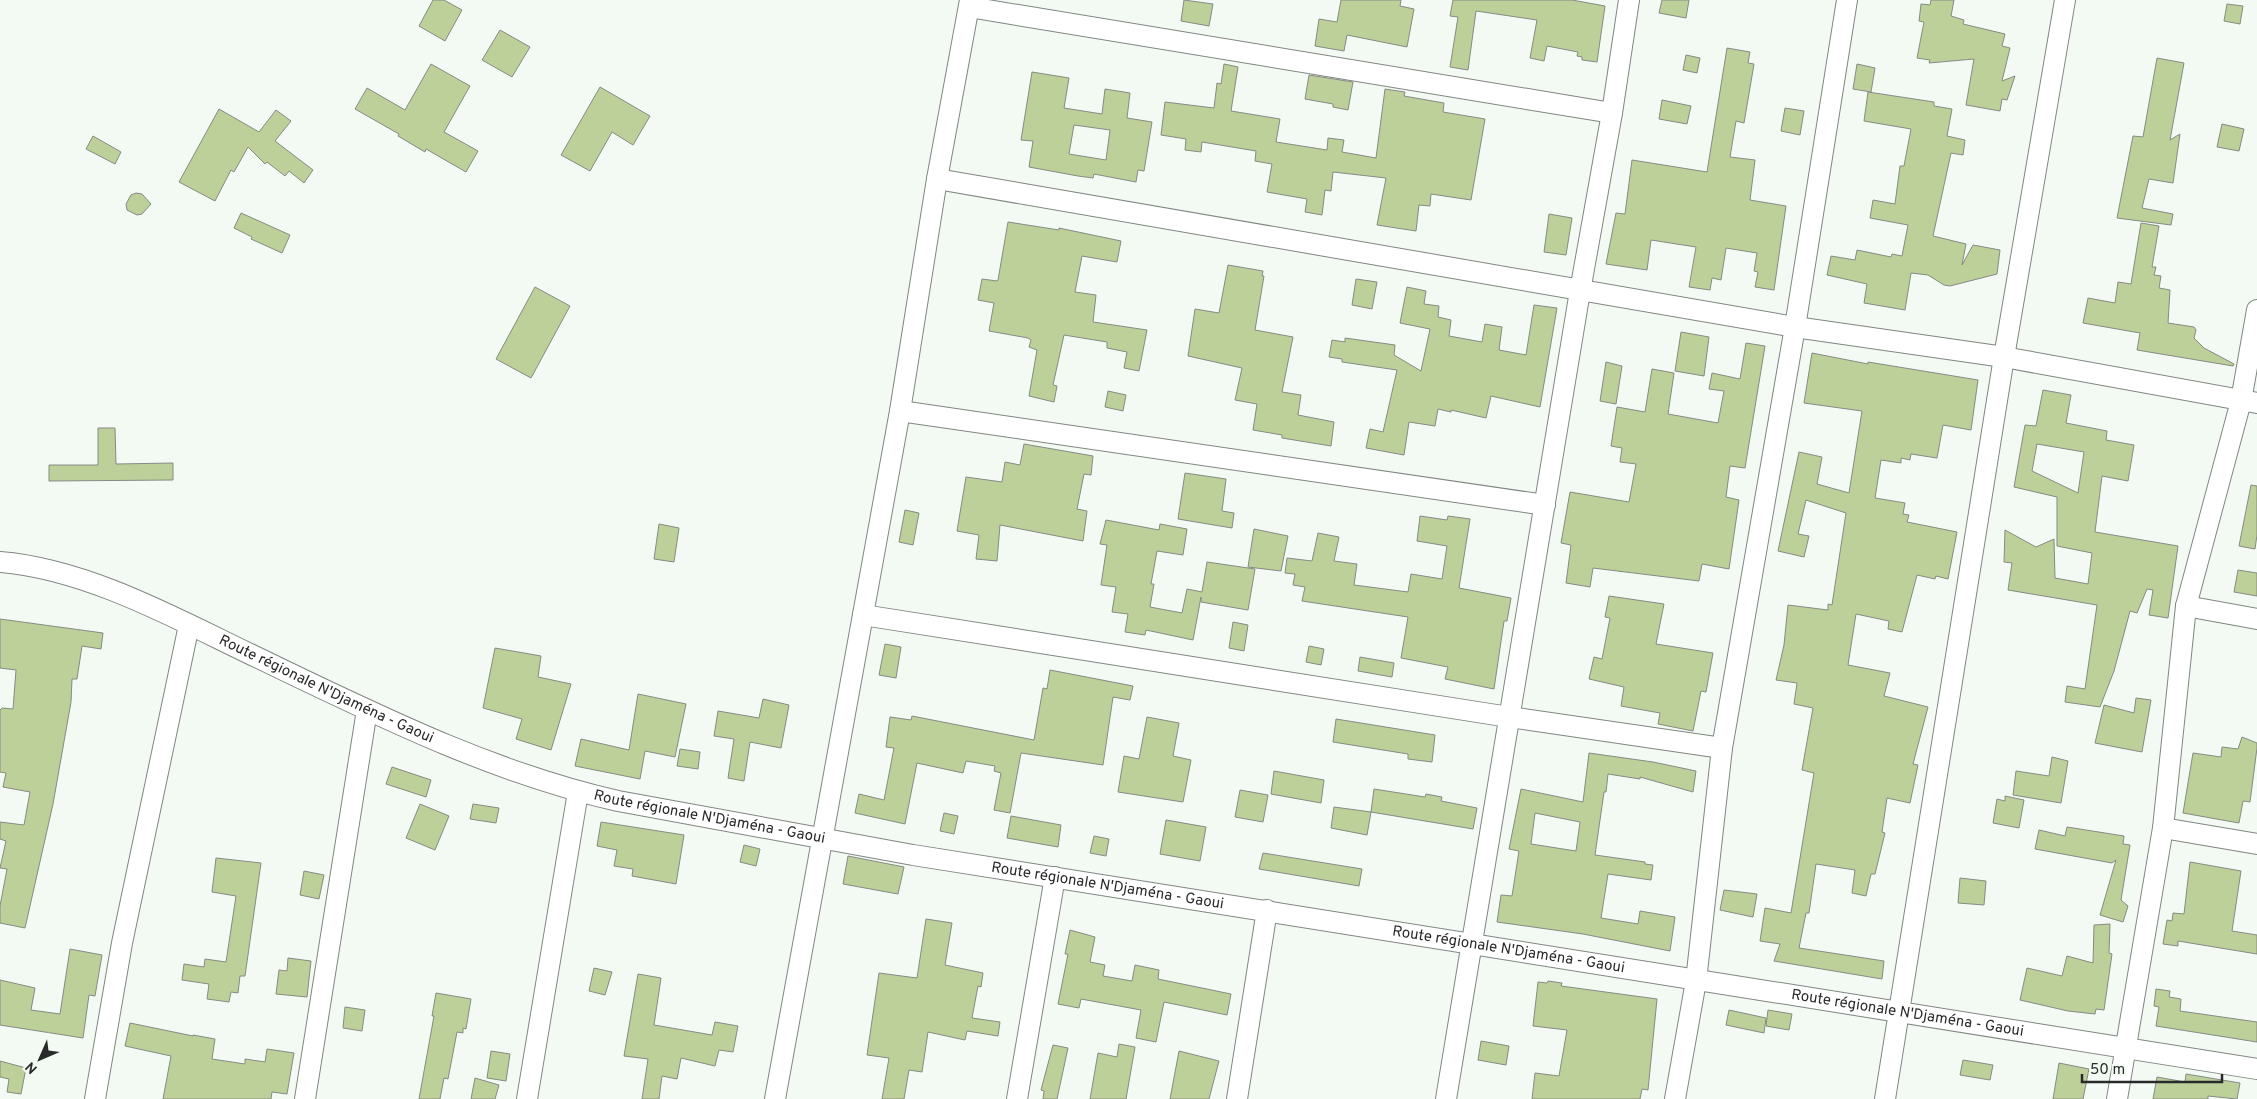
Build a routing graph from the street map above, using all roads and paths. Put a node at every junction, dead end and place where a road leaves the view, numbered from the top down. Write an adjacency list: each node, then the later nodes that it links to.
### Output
1 (1629, 0): 5 (street)
2 (1847, 0): 9 (street)
3 (2065, 0): 10 (street)
4 (969, 3): 5 (street); 6 (street)
5 (1612, 113): 7 (street)
6 (937, 179): 7 (street); 12 (street)
7 (1580, 290): 9 (street); 13 (street)
8 (2257, 310): 11 (street)
9 (1795, 327): 10 (street); 21 (street)
10 (2004, 357): 11 (street); 30 (street)
11 (2249, 402): 15 (street)
12 (900, 411): 13 (street); 16 (street)
13 (1545, 505): 20 (street)
14 (0, 562): 18 (street, Route régionale N'Djaména - Gaoui)
15 (2186, 606): 17 (street); 23 (street)
16 (863, 615): 20 (street); 24 (street)
17 (2257, 619)
18 (189, 624): 19 (street, Route régionale N'Djaména - Gaoui); 33 (street)
19 (367, 710): 22 (street, Route régionale N'Djaména - Gaoui); 34 (street)
20 (1509, 717): 21 (street); 28 (street)
21 (1722, 748): 29 (street)
22 (578, 792): 24 (street, Route régionale N'Djaména - Gaoui); 35 (street)
23 (2163, 828): 25 (street); 31 (street)
24 (824, 839): 26 (street, Route régionale N'Djaména - Gaoui); 36 (street)
25 (2257, 844)
26 (1055, 878): 27 (street, Route régionale N'Djaména - Gaoui); 37 (street)
27 (1267, 910): 28 (street, Route régionale N'Djaména - Gaoui); 38 (street)
28 (1472, 942): 29 (street, Route régionale N'Djaména - Gaoui); 39 (street)
29 (1696, 981): 30 (street, Route régionale N'Djaména - Gaoui); 40 (street)
30 (1899, 1012): 31 (street, Route régionale N'Djaména - Gaoui); 41 (street)
31 (2125, 1048): 32 (street, Route régionale N'Djaména - Gaoui); 42 (street)
32 (2257, 1068)
33 (95, 1099)
34 (305, 1099)
35 (527, 1099)
36 (775, 1099)
37 (1018, 1099)
38 (1237, 1099)
39 (1446, 1099)
40 (1675, 1099)
41 (1885, 1099)
42 (2117, 1099)

